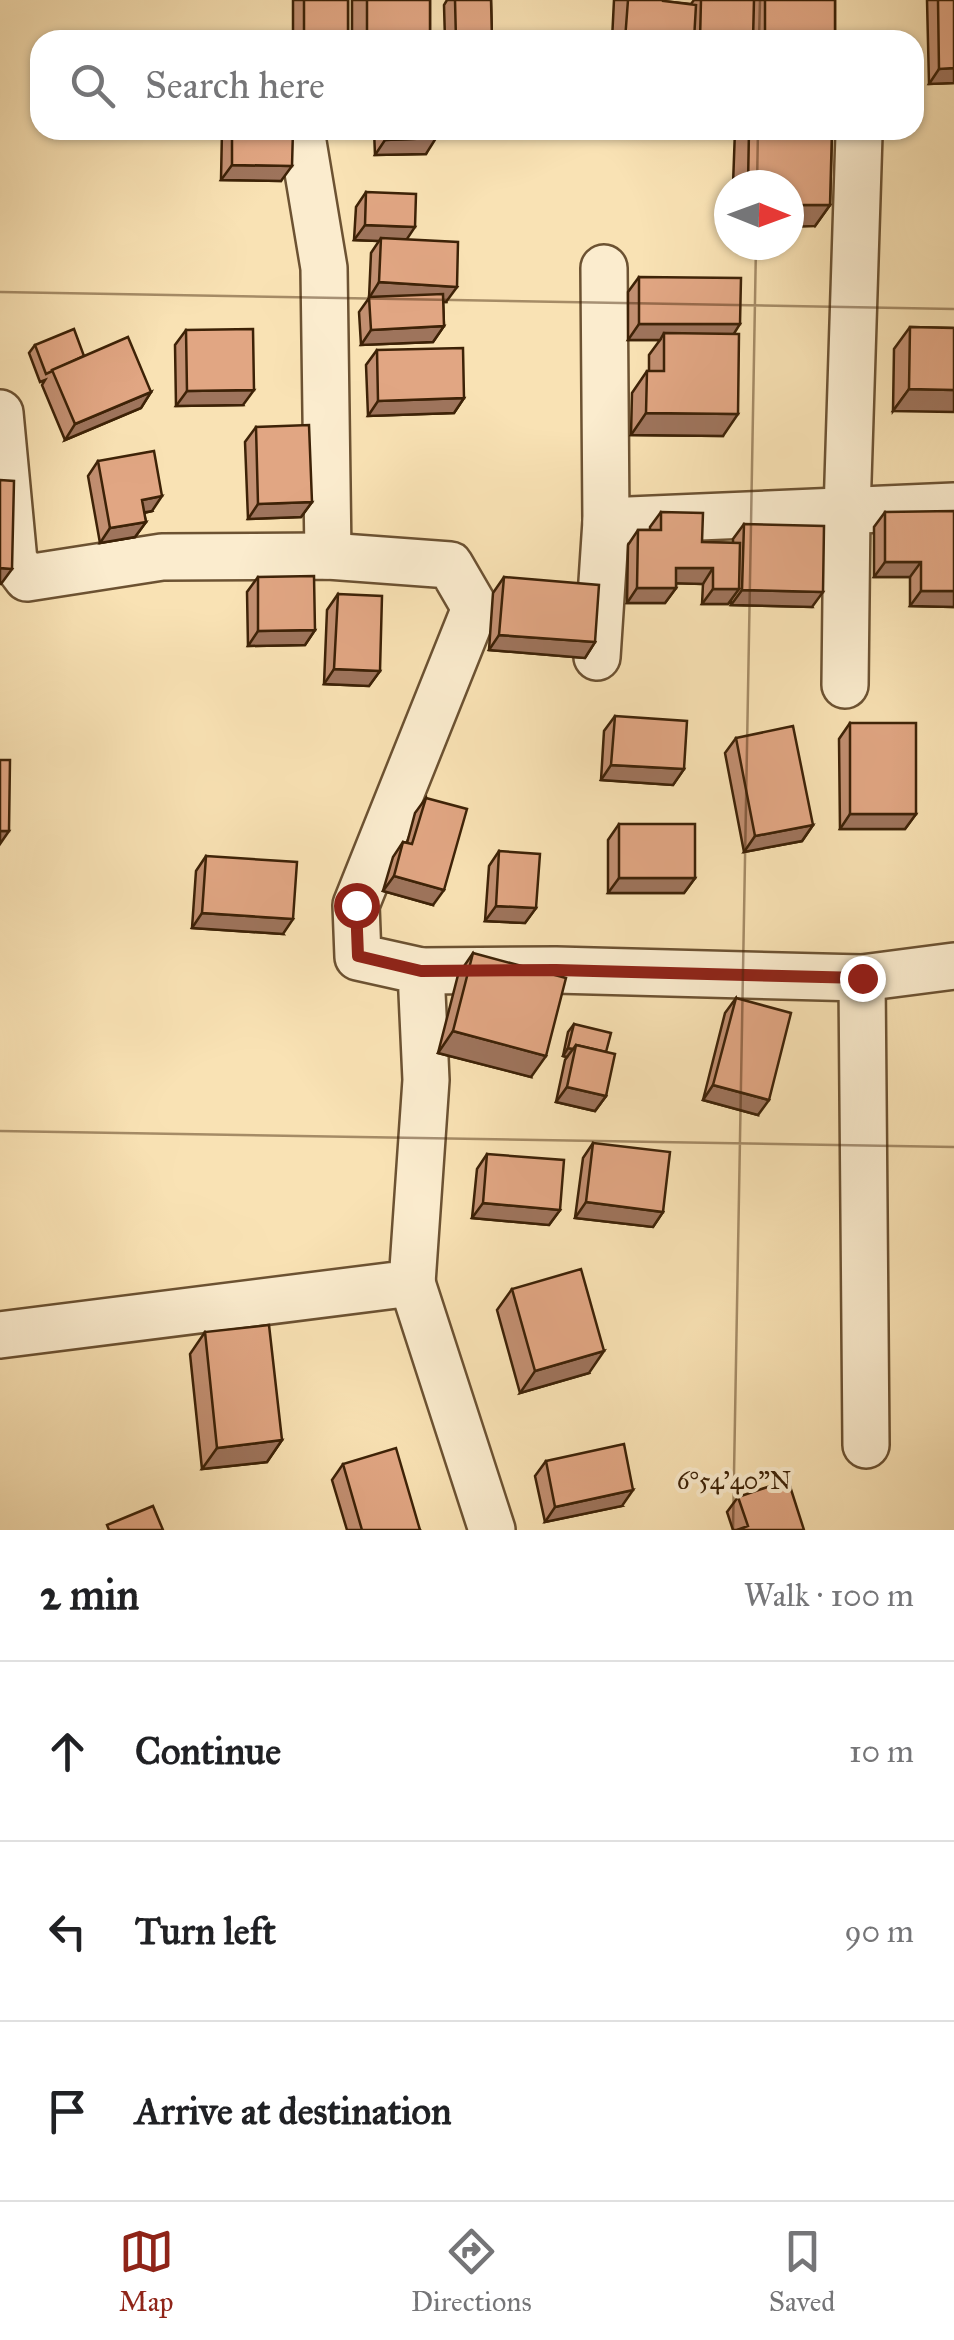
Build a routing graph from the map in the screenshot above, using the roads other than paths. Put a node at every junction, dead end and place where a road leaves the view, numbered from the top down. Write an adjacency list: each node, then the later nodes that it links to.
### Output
1 (303, 140): 8 (street)
2 (859, 140): 6 (street)
3 (604, 268): 7 (street)
4 (0, 413): 8 (street)
5 (954, 506): 6 (street)
6 (847, 512): 7 (street); 10 (street)
7 (606, 522): 9 (street)
8 (328, 556): 12 (street)
9 (597, 657)
10 (845, 685)
11 (954, 966): 13 (street)
12 (421, 971): 13 (street); 14 (street)
13 (862, 978): 16 (street)
14 (412, 1283): 15 (street); 17 (street)
15 (0, 1335)
16 (866, 1445)
17 (492, 1530)

